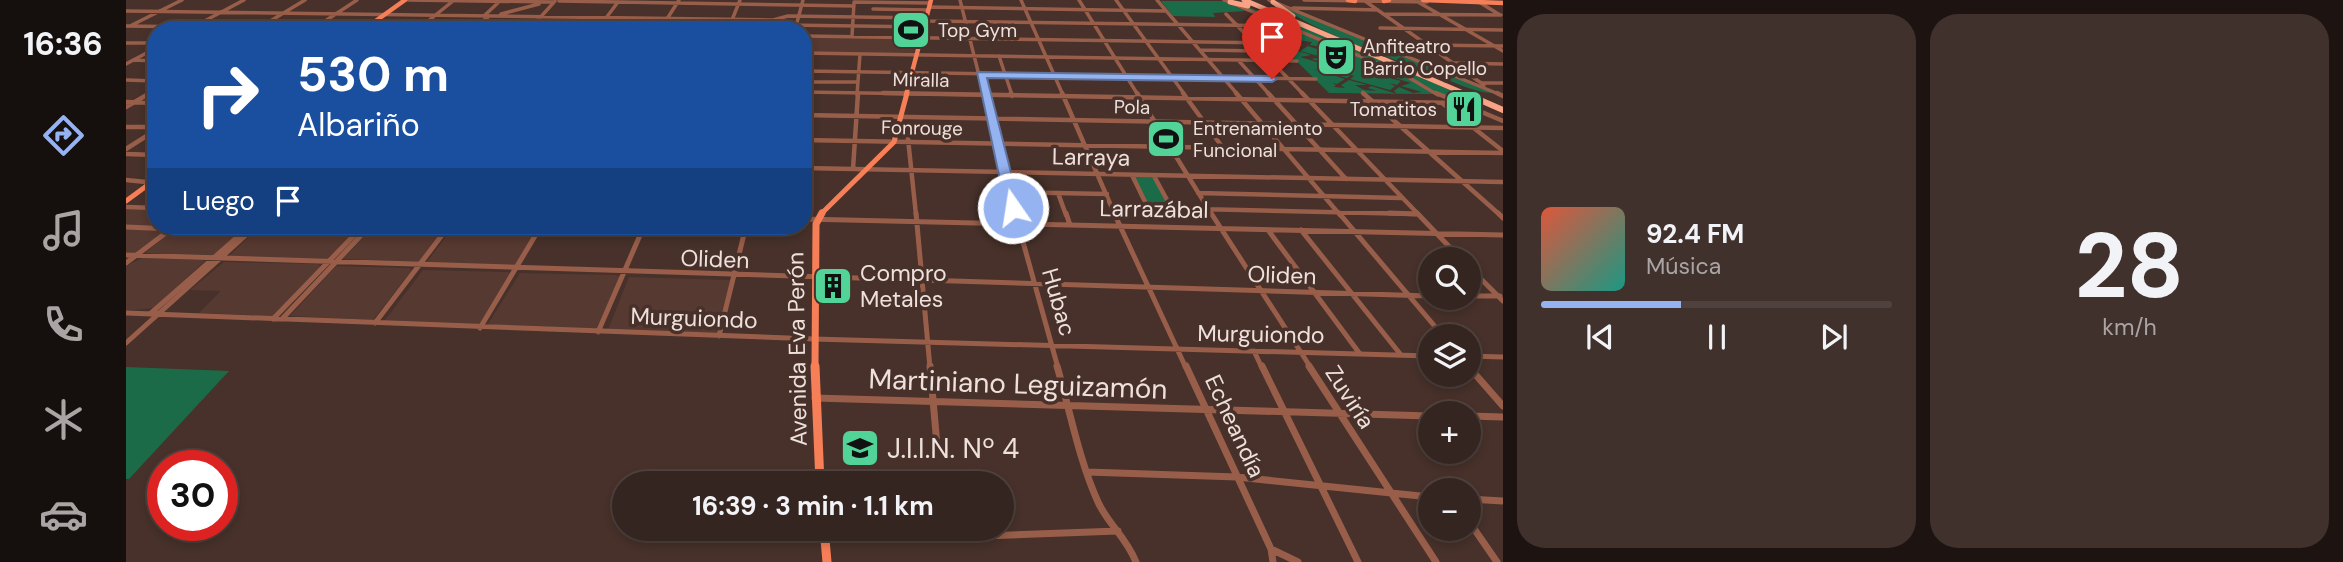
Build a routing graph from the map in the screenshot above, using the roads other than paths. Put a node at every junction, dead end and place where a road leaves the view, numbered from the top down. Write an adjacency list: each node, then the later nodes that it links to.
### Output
1 (182, 0): 44 (street)
2 (244, 0): 45 (street)
3 (305, 0): 46 (street)
4 (357, 0): 47 (street)
5 (406, 0): 6 (street); 48 (main road)
6 (454, 0): 16 (street); 52 (street)
7 (568, 0): 17 (street)
8 (803, 0): 33 (street)
9 (960, 0): 35 (street, Hubac)
10 (1021, 0): 38 (street, Echeandía)
11 (1079, 0): 39 (street, Zuviría)
12 (1116, 0): 40 (street)
13 (1157, 0): 41 (street)
14 (1304, 0): 22 (street)
15 (1348, 0): 22 (main road)
16 (501, 1): 31 (street); 53 (street)
17 (556, 1): 18 (street); 31 (street); 55 (street); 57 (street)
18 (618, 1): 27 (street); 60 (street)
19 (1227, 1): 91 (street); 94 (highway)
20 (1249, 1): 94 (highway)
21 (1271, 1): 36 (street); 94 (highway)
22 (1355, 1): 23 (street)
23 (1365, 1): 24 (street); 42 (street)
24 (1387, 1): 25 (street)
25 (1420, 1): 30 (main road); 51 (street)
26 (1501, 1): 30 (main road)
27 (677, 2): 28 (street); 63 (street)
28 (739, 2): 33 (street); 65 (street)
29 (873, 2): 32 (street); 34 (street); 37 (street)
30 (1479, 2): 54 (street)
31 (531, 3): 53 (street)
32 (854, 3): 33 (street); 61 (street)
33 (801, 5): 58 (street)
34 (930, 5): 35 (street); 37 (street); 81 (main road, Avenida Eva Perón)
35 (962, 8): 38 (street); 82 (street, Hubac)
36 (1290, 8): 42 (street); 112 (street)
37 (873, 9): 62 (street)
38 (1025, 9): 39 (street); 83 (street, Echeandía)
39 (1085, 9): 40 (street); 84 (street, Zuviría)
40 (1123, 10): 41 (street); 86 (street)
41 (1165, 10): 87 (street)
42 (1378, 10): 50 (street)
43 (126, 11): 44 (street)
44 (160, 11): 45 (street); 92 (street)
45 (222, 12): 46 (street); 67 (street)
46 (284, 13): 47 (street); 68 (street)
47 (337, 13): 48 (street); 69 (street)
48 (385, 14): 52 (street); 70 (main road)
49 (1226, 14): 90 (street)
50 (1383, 14): 51 (street); 96 (street)
51 (1439, 14): 54 (street); 97 (street)
52 (436, 15): 53 (street); 71 (street)
53 (485, 15): 55 (street); 72 (street)
54 (1502, 15)
55 (494, 16): 56 (street); 73 (street)
56 (520, 16): 57 (street); 74 (street)
57 (543, 16): 60 (street); 75 (street)
58 (799, 16): 59 (street); 66 (street); 79 (street)
59 (808, 16): 61 (street); 80 (street)
60 (607, 17): 63 (street); 76 (street)
61 (853, 17): 62 (street); 88 (street)
62 (873, 17): 81 (street); 89 (street)
63 (668, 18): 64 (street); 77 (street)
64 (700, 19): 65 (street)
65 (732, 19): 66 (street)
66 (773, 20): 78 (street)
67 (206, 21)
68 (271, 21)
69 (324, 21)
70 (375, 21)
71 (428, 21)
72 (479, 21)
73 (483, 21)
74 (515, 21)
75 (539, 21)
76 (604, 21)
77 (666, 21)
78 (776, 21)
79 (797, 21)
80 (807, 21)
81 (926, 22): 82 (street); 89 (street); 101 (main road, Avenida Eva Perón)
82 (966, 22): 83 (street); 102 (street, Hubac)
83 (1032, 23): 84 (street); 103 (street, Echeandía)
84 (1094, 24): 86 (street); 104 (street, Zuviría)
85 (812, 25): 88 (street)
86 (1134, 25): 87 (street); 105 (street)
87 (1179, 25): 90 (street); 106 (street)
88 (853, 26): 89 (street); 100 (street)
89 (873, 26)
90 (1237, 26): 91 (street); 107 (street)
91 (1286, 26): 173 (street)
92 (127, 27): 93 (street)
93 (147, 27)
94 (1311, 27): 174 (highway); 177 (highway)
95 (1380, 27): 96 (street)
96 (1404, 28): 97 (street); 113 (street)
97 (1466, 30): 98 (street); 111 (street)
98 (1503, 30)
99 (812, 36): 100 (street)
100 (852, 36): 101 (street)
101 (922, 37): 102 (street); 120 (main road, Avenida Eva Perón)
102 (971, 38): 103 (street); 121 (street, Hubac)
103 (1039, 39): 104 (street); 123 (street, Echeandía)
104 (1104, 40): 105 (street); 124 (street, Zuviría)
105 (1146, 41): 106 (street); 125 (street)
106 (1192, 42): 107 (street); 115 (street)
107 (1252, 42): 109 (street); 117 (street)
108 (126, 43): 110 (street)
109 (1279, 43)
110 (147, 44)
111 (1494, 46): 113 (street); 114 (street)
112 (1384, 47): 113 (street); 135 (street)
113 (1430, 47): 133 (street)
114 (1503, 49)
115 (1200, 50): 117 (street); 126 (street)
116 (147, 51): 127 (street)
117 (1261, 51): 129 (street)
118 (812, 53): 119 (street)
119 (860, 54): 120 (street); 138 (street)
120 (918, 55): 121 (street); 139 (main road, Avenida Eva Perón)
121 (975, 55): 122 (street); 140 (street, Hubac)
122 (999, 56): 123 (street); 141 (street)
123 (1046, 57): 124 (street); 142 (street, Echeandía)
124 (1114, 58): 125 (street); 143 (street, Zuviría)
125 (1159, 59): 126 (street); 144 (street)
126 (1207, 59): 128 (street); 145 (street)
127 (132, 60): 130 (street); 132 (street)
128 (1238, 60): 129 (street); 146 (street)
129 (1269, 60): 131 (street); 147 (street)
130 (147, 61)
131 (1297, 61)
132 (126, 62)
133 (1454, 63): 134 (street); 136 (street)
134 (1503, 64)
135 (1439, 69): 136 (street); 154 (street)
136 (1464, 70): 154 (street)
137 (812, 71): 138 (street)
138 (859, 72): 139 (street); 152 (street)
139 (913, 73): 140 (street); 158 (main road, Avenida Eva Perón)
140 (980, 74): 141 (street); 161 (street, Hubac)
141 (1005, 75): 142 (street); 162 (street)
142 (1056, 76): 143 (street); 163 (street, Echeandía)
143 (1128, 77): 144 (street); 164 (street, Zuviría)
144 (1172, 78): 145 (street); 165 (street)
145 (1224, 79): 146 (street); 166 (street)
146 (1257, 79): 147 (street); 167 (street)
147 (1287, 79): 148 (street); 168 (street)
148 (1316, 79)
149 (126, 80): 150 (street)
150 (147, 80)
151 (812, 82): 152 (street)
152 (858, 82): 156 (street)
153 (1503, 83): 154 (street)
154 (1480, 84): 160 (street)
155 (812, 92): 156 (street, Miralla)
156 (858, 93): 158 (street, Miralla); 179 (street)
157 (1363, 93): 169 (street)
158 (909, 94): 161 (street, Miralla); 180 (main road, Avenida Eva Perón)
159 (147, 95): 170 (street)
160 (1501, 95)
161 (986, 96): 162 (street, Miralla); 181 (street, Hubac)
162 (1012, 96): 163 (street, Miralla)
163 (1065, 97): 164 (street, Miralla); 182 (street, Echeandía)
164 (1139, 99): 165 (street, Miralla); 183 (street, Zuviría)
165 (1187, 99): 166 (street, Miralla); 185 (street)
166 (1241, 100): 167 (street, Miralla); 186 (street)
167 (1276, 100): 168 (street, Miralla); 187 (street)
168 (1308, 101): 169 (street, Miralla); 188 (street)
169 (1374, 102): 172 (street, Miralla); 190 (street)
170 (134, 103): 171 (street); 175 (street)
171 (147, 103)
172 (1442, 103): 173 (street, Miralla); 193 (street)
173 (1458, 103): 176 (street)
174 (1503, 104)
175 (126, 105)
176 (1469, 107): 184 (street)
177 (1503, 110)
178 (812, 115): 179 (street, Pola)
179 (857, 116): 180 (street, Pola); 197 (street)
180 (902, 116): 181 (street, Pola); 189 (main road, Avenida Eva Perón)
181 (992, 119): 182 (street, Pola); 200 (street, Hubac)
182 (1074, 120): 183 (street, Pola); 201 (street, Echeandía)
183 (1154, 121): 185 (street, Pola); 202 (street, Zuviría)
184 (1503, 121)
185 (1204, 122): 186 (street, Pola); 203 (street)
186 (1262, 124): 187 (street, Pola); 204 (street)
187 (1297, 124): 188 (street, Pola); 205 (street)
188 (1331, 124): 190 (street, Pola); 206 (street)
189 (899, 125): 198 (main road, Avenida Eva Perón); 199 (street)
190 (1400, 126): 193 (street, Pola); 208 (street)
191 (126, 127): 192 (street)
192 (147, 128)
193 (1474, 128): 194 (street, Pola); 209 (street)
194 (1503, 128)
195 (147, 136): 207 (street)
196 (812, 140): 197 (street, Fonrouge)
197 (855, 141): 198 (street, Fonrouge); 212 (street)
198 (894, 142): 199 (street, Fonrouge); 213 (main road, Avenida Eva Perón)
199 (909, 142): 200 (street, Fonrouge); 214 (street)
200 (997, 144): 201 (street, Fonrouge); 215 (street, Hubac)
201 (1086, 146): 202 (street, Fonrouge); 216 (street, Echeandía)
202 (1169, 147): 203 (street, Fonrouge); 219 (street, Zuviría)
203 (1223, 148): 204 (street, Fonrouge)
204 (1283, 149): 205 (street, Fonrouge); 220 (street)
205 (1320, 150): 206 (street, Fonrouge); 221 (street)
206 (1356, 150): 208 (street, Fonrouge); 223 (street)
207 (126, 152): 210 (street)
208 (1430, 152): 209 (street, Fonrouge); 224 (street)
209 (1503, 152)
210 (147, 154)
211 (812, 168): 212 (street, Larraya)
212 (853, 169): 213 (street, Larraya)
213 (867, 170): 214 (street, Larraya); 245 (main road, Avenida Eva Perón)
214 (911, 171): 215 (street, Larraya); 246 (street)
215 (1005, 173): 216 (street, Larraya); 228 (street, Hubac)
216 (1098, 175): 217 (street, Larraya); 231 (street, Echeandía)
217 (1132, 175): 218 (street, Larraya); 238 (street)
218 (1154, 176): 219 (street, Larraya); 239 (street)
219 (1188, 177): 220 (street, Larraya); 230 (street, Zuviría)
220 (1309, 179): 221 (street, Larraya); 232 (street)
221 (1346, 179): 223 (street, Larraya)
222 (126, 180): 225 (street)
223 (1385, 180): 224 (street, Larraya); 233 (street)
224 (1460, 181): 226 (street, Larraya); 243 (street)
225 (147, 182)
226 (1501, 184)
227 (147, 187): 234 (main road)
228 (1009, 192): 229 (street); 247 (street, Hubac)
229 (1058, 193): 231 (street); 248 (street)
230 (1198, 193): 232 (street); 240 (street, Zuviría)
231 (1107, 194): 236 (street, Echeandía)
232 (1324, 197): 233 (street); 241 (street)
233 (1402, 198): 242 (street)
234 (126, 201)
235 (126, 207): 237 (street)
236 (1113, 207): 238 (street); 249 (street, Echeandía)
237 (147, 208)
238 (1147, 208): 239 (street)
239 (1172, 209): 240 (street)
240 (1209, 209): 241 (street); 252 (street, Zuviría)
241 (1336, 213): 242 (street); 255 (street)
242 (1416, 214): 256 (street)
243 (1503, 218)
244 (812, 219): 245 (street, Larrazábal)
245 (818, 219): 246 (street, Larrazábal); 280 (main road, Avenida Eva Perón)
246 (916, 221): 247 (street, Larrazábal); 281 (street)
247 (1017, 223): 248 (street, Larrazábal); 282 (street, Hubac)
248 (1070, 225): 249 (street, Larrazábal)
249 (1120, 226): 252 (street, Larrazábal); 283 (street, Echeandía)
250 (126, 227): 251 (street)
251 (147, 227)
252 (1220, 228): 253 (street, Larrazábal); 284 (street, Zuviría)
253 (1268, 230): 254 (street, Larrazábal); 285 (street)
254 (1301, 230): 255 (street, Larrazábal); 286 (street)
255 (1353, 232): 256 (street, Larrazábal); 287 (street)
256 (1436, 234): 266 (street, Larrazábal); 267 (street)
257 (163, 235): 269 (street)
258 (240, 235): 270 (street)
259 (246, 235): 271 (street)
260 (354, 235): 273 (street)
261 (361, 235): 274 (street)
262 (442, 235): 275 (street)
263 (535, 235): 276 (street)
264 (640, 235): 277 (street)
265 (744, 235): 278 (street)
266 (1503, 235)
267 (1449, 247)
268 (126, 255): 269 (street, Oliden)
269 (135, 256): 270 (street, Oliden); 272 (street)
270 (212, 259): 271 (street, Oliden); 292 (street)
271 (220, 259): 273 (street, Oliden); 293 (street)
272 (126, 263)
273 (327, 263): 274 (street, Oliden); 294 (street)
274 (335, 263): 275 (street, Oliden); 295 (street)
275 (418, 267): 276 (street, Oliden); 296 (street)
276 (514, 270): 277 (street, Oliden); 298 (street)
277 (623, 274): 278 (street, Oliden); 299 (street)
278 (734, 277): 280 (street, Oliden); 300 (street)
279 (1481, 278): 290 (street)
280 (814, 279): 281 (street, Oliden); 301 (main road, Avenida Eva Perón)
281 (923, 283): 282 (street, Oliden); 302 (street)
282 (1035, 285): 283 (street, Oliden); 304 (street, Hubac)
283 (1150, 289): 284 (street, Oliden); 305 (street, Echeandía)
284 (1261, 292): 285 (street, Oliden); 307 (street, Zuviría)
285 (1315, 293): 286 (street, Oliden); 308 (street)
286 (1353, 295): 287 (street, Oliden); 309 (street)
287 (1408, 296): 288 (street, Oliden); 297 (street)
288 (1418, 296)
289 (1481, 297): 290 (street)
290 (1502, 298)
291 (126, 313): 292 (street, Murguiondo)
292 (150, 314): 293 (street, Murguiondo)
293 (159, 314): 294 (street, Murguiondo); 303 (street)
294 (273, 319): 295 (street, Murguiondo)
295 (282, 319): 296 (street, Murguiondo)
296 (375, 323): 298 (street, Murguiondo)
297 (1432, 324)
298 (480, 328): 299 (street, Murguiondo)
299 (598, 332): 300 (street, Murguiondo)
300 (719, 336): 301 (street, Murguiondo)
301 (814, 340): 302 (street, Murguiondo); 314 (main road, Avenida Eva Perón)
302 (927, 342): 304 (street, Murguiondo); 315 (street)
303 (126, 343)
304 (1052, 346): 305 (street, Murguiondo); 317 (street, Hubac)
305 (1177, 350): 306 (street, Murguiondo); 318 (street, Echeandía)
306 (1254, 351): 307 (street, Murguiondo); 319 (street)
307 (1301, 353): 308 (street, Murguiondo); 320 (street, Zuviría)
308 (1360, 354): 309 (street, Murguiondo)
309 (1401, 355): 310 (street, Murguiondo)
310 (1418, 356)
311 (1481, 356): 312 (street)
312 (1503, 357)
313 (1481, 381): 316 (street)
314 (815, 398): 315 (street, Martiniano Leguizamón); 325 (main road, Avenida Eva Perón)
315 (932, 404): 317 (street, Martiniano Leguizamón); 324 (street)
316 (1503, 406)
317 (1069, 408): 318 (street, Martiniano Leguizamón); 326 (street, Hubac)
318 (1207, 411): 319 (street, Martiniano Leguizamón); 327 (street, Echeandía)
319 (1285, 413): 320 (street, Martiniano Leguizamón); 328 (street)
320 (1340, 414): 321 (street, Martiniano Leguizamón); 329 (street, Zuviría)
321 (1418, 416)
322 (1481, 416): 323 (street)
323 (1503, 417)
324 (937, 445)
325 (819, 471)
326 (1087, 472): 327 (street); 333 (street, Hubac)
327 (1237, 477): 328 (street); 337 (street, Echeandía)
328 (1320, 484): 329 (street); 342 (street)
329 (1392, 494): 330 (street); 343 (street, Zuviría)
330 (1418, 496)
331 (1481, 500): 332 (street)
332 (1503, 501)
333 (1118, 531): 334 (street); 339 (street, Hubac)
334 (1014, 535)
335 (1481, 539): 344 (street)
336 (825, 541): 338 (main road)
337 (1271, 548): 340 (street, Echeandía); 341 (street)
338 (827, 562)
339 (1136, 562)
340 (1273, 562)
341 (1298, 562)
342 (1358, 562)
343 (1436, 562)
344 (1497, 562)

